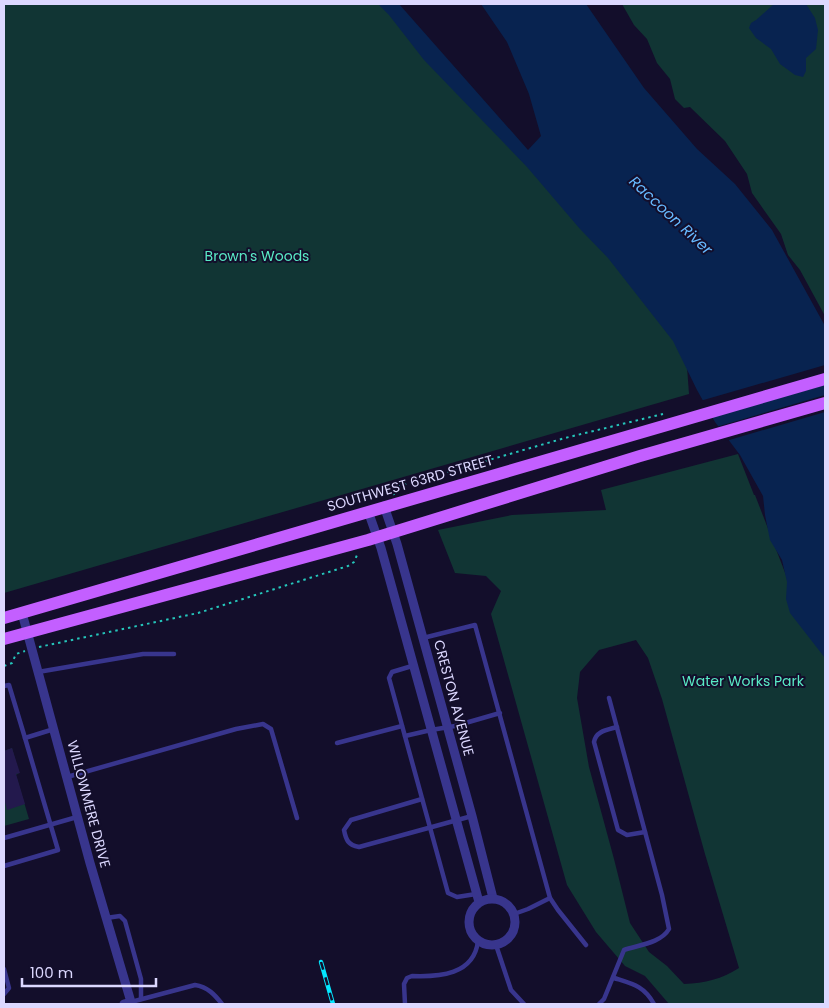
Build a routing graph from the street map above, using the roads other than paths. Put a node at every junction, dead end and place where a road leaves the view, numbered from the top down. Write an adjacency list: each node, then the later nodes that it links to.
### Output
1 (825, 379): 3 (main road, SOUTHWEST 63RD STREET)
2 (825, 403): 5 (main road)
3 (384, 506): 4 (main road, SOUTHWEST 63RD STREET); 5 (street, CRESTON AVENUE)
4 (368, 511): 6 (street); 7 (main road, SOUTHWEST 63RD STREET)
5 (393, 532): 6 (main road); 10 (street, CRESTON AVENUE)
6 (377, 537): 9 (main road); 13 (street)
7 (22, 612): 8 (main road, SOUTHWEST 63RD STREET); 9 (street, WILLOWMERE DRIVE)
8 (4, 618)
9 (27, 634): 11 (main road); 14 (street, WILLOWMERE DRIVE)
10 (423, 638): 17 (lane); 19 (street, CRESTON AVENUE)
11 (4, 639)
12 (174, 654): 14 (lane)
13 (412, 666): 18 (lane); 22 (street)
14 (38, 672): 21 (street, WILLOWMERE DRIVE)
15 (4, 686): 24 (lane)
16 (609, 698): 20 (lane)
17 (500, 713): 19 (lane); 39 (lane)
18 (402, 726): 23 (lane); 25 (lane)
19 (447, 727): 22 (lane); 29 (street, CRESTON AVENUE)
20 (617, 727): 34 (lane); 34 (lane)
21 (54, 730): 24 (lane); 26 (street, WILLOWMERE DRIVE)
22 (431, 730): 23 (lane); 31 (street)
23 (405, 736): 27 (lane)
24 (25, 738): 32 (lane)
25 (338, 743)
26 (67, 777): 28 (street, WILLOWMERE DRIVE); 30 (lane)
27 (422, 799): 33 (lane); 33 (lane)
28 (78, 816): 32 (lane); 41 (street, WILLOWMERE DRIVE)
29 (472, 816): 31 (lane); 38 (street, CRESTON AVENUE)
30 (296, 818)
31 (456, 820): 33 (lane); 37 (street)
32 (51, 824): 35 (lane); 36 (lane)
33 (430, 827): 37 (lane)
34 (645, 832): 46 (lane)
35 (4, 838)
36 (4, 866)
37 (477, 898): 38 (street); 42 (street)
38 (493, 898): 40 (street)
39 (550, 898): 40 (lane); 44 (lane)
40 (514, 914): 43 (street)
41 (106, 918): 48 (lane); 49 (street, WILLOWMERE DRIVE)
42 (478, 941): 43 (street); 51 (lane)
43 (496, 945): 52 (lane)
44 (586, 945)
45 (4, 969): 47 (lane)
46 (614, 978): 53 (lane); 54 (lane)
47 (4, 994)
48 (141, 999): 49 (lane); 50 (lane)
49 (127, 1004)
50 (221, 1004)
51 (404, 1004)
52 (524, 1004)
53 (599, 1004)
54 (654, 1004)

